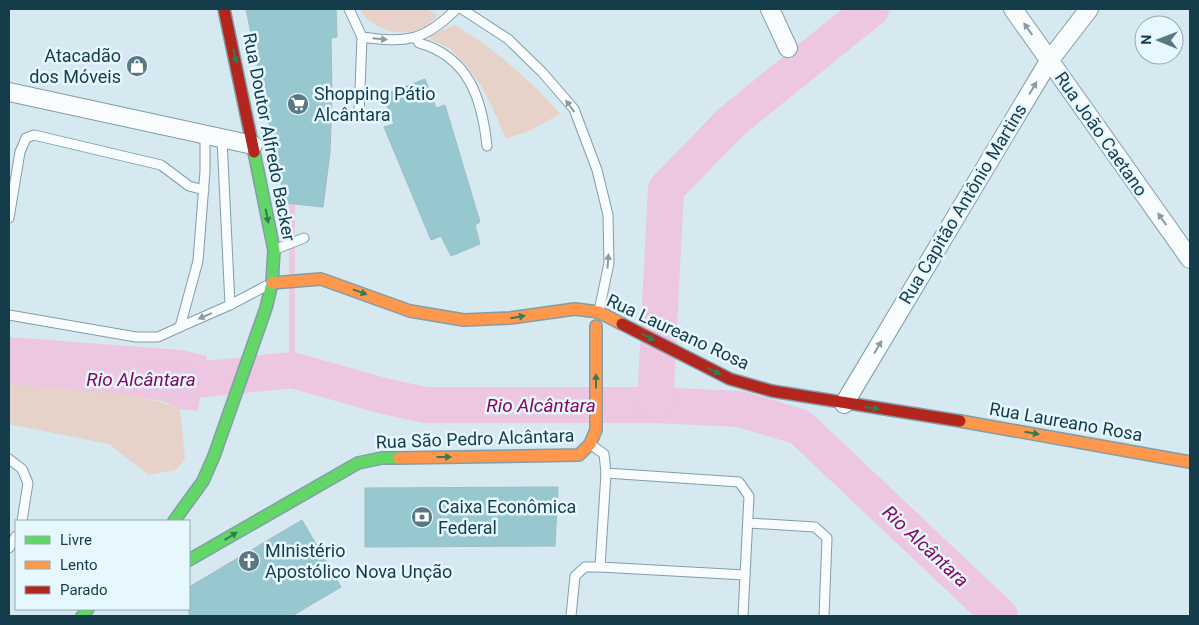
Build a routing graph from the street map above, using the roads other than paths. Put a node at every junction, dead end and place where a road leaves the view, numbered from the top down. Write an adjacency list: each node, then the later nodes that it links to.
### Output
1 (224, 9): 15 (main road, Rua Doutor Alfredo Backer, one-way to 15)
2 (349, 9): 8 (lane)
3 (456, 9): 9 (lane)
4 (462, 9): 24 (lane, Rua São Pedro Alcântara, one-way to 4)
5 (770, 9): 10 (street)
6 (1013, 9): 11 (street, Rua João Caetano, one-way to 6)
7 (1088, 9): 11 (street, Rua Capitão Antônio Martins)
8 (362, 37): 9 (lane, one-way to 9); 13 (lane)
9 (416, 38): 16 (lane)
10 (788, 48)
11 (1049, 61): 21 (street, Rua João Caetano, one-way to 11); 28 (street, Rua Capitão Antônio Martins, one-way to 11)
12 (9, 92): 14 (street)
13 (359, 114)
14 (214, 137): 15 (street); 17 (lane); 23 (lane)
15 (253, 145): 20 (main road, Rua Doutor Alfredo Backer, one-way to 20)
16 (487, 146)
17 (204, 190): 18 (lane); 27 (lane)
18 (9, 218)
19 (304, 238): 20 (lane)
20 (274, 250): 22 (main road, Rua Doutor Alfredo Backer)
21 (1190, 259)
22 (272, 283): 23 (lane); 24 (main road, Rua Laureano Rosa, one-way to 24); 34 (main road, Rua Doutor Alfredo Backer)
23 (230, 305): 27 (lane, one-way to 27)
24 (599, 312): 26 (lane, Rua São Pedro Alcântara); 28 (main road, Rua Laureano Rosa, one-way to 28)
25 (9, 315): 27 (lane)
26 (596, 326): 29 (main road, Rua São Pedro Alcântara, one-way to 26)
27 (180, 327)
28 (844, 404): 31 (main road, Rua Laureano Rosa, one-way to 31)
29 (590, 444): 32 (lane); 36 (main road, Rua São Pedro Alcântara, one-way to 29)
30 (9, 459): 33 (lane)
31 (1190, 462)
32 (606, 473): 35 (lane); 37 (lane)
33 (22, 520)
34 (175, 520)
35 (748, 523): 38 (lane); 41 (lane)
36 (190, 559)
37 (600, 567): 38 (lane); 39 (lane)
38 (745, 575): 40 (lane)
39 (571, 616)
40 (742, 616)
41 (824, 616)

